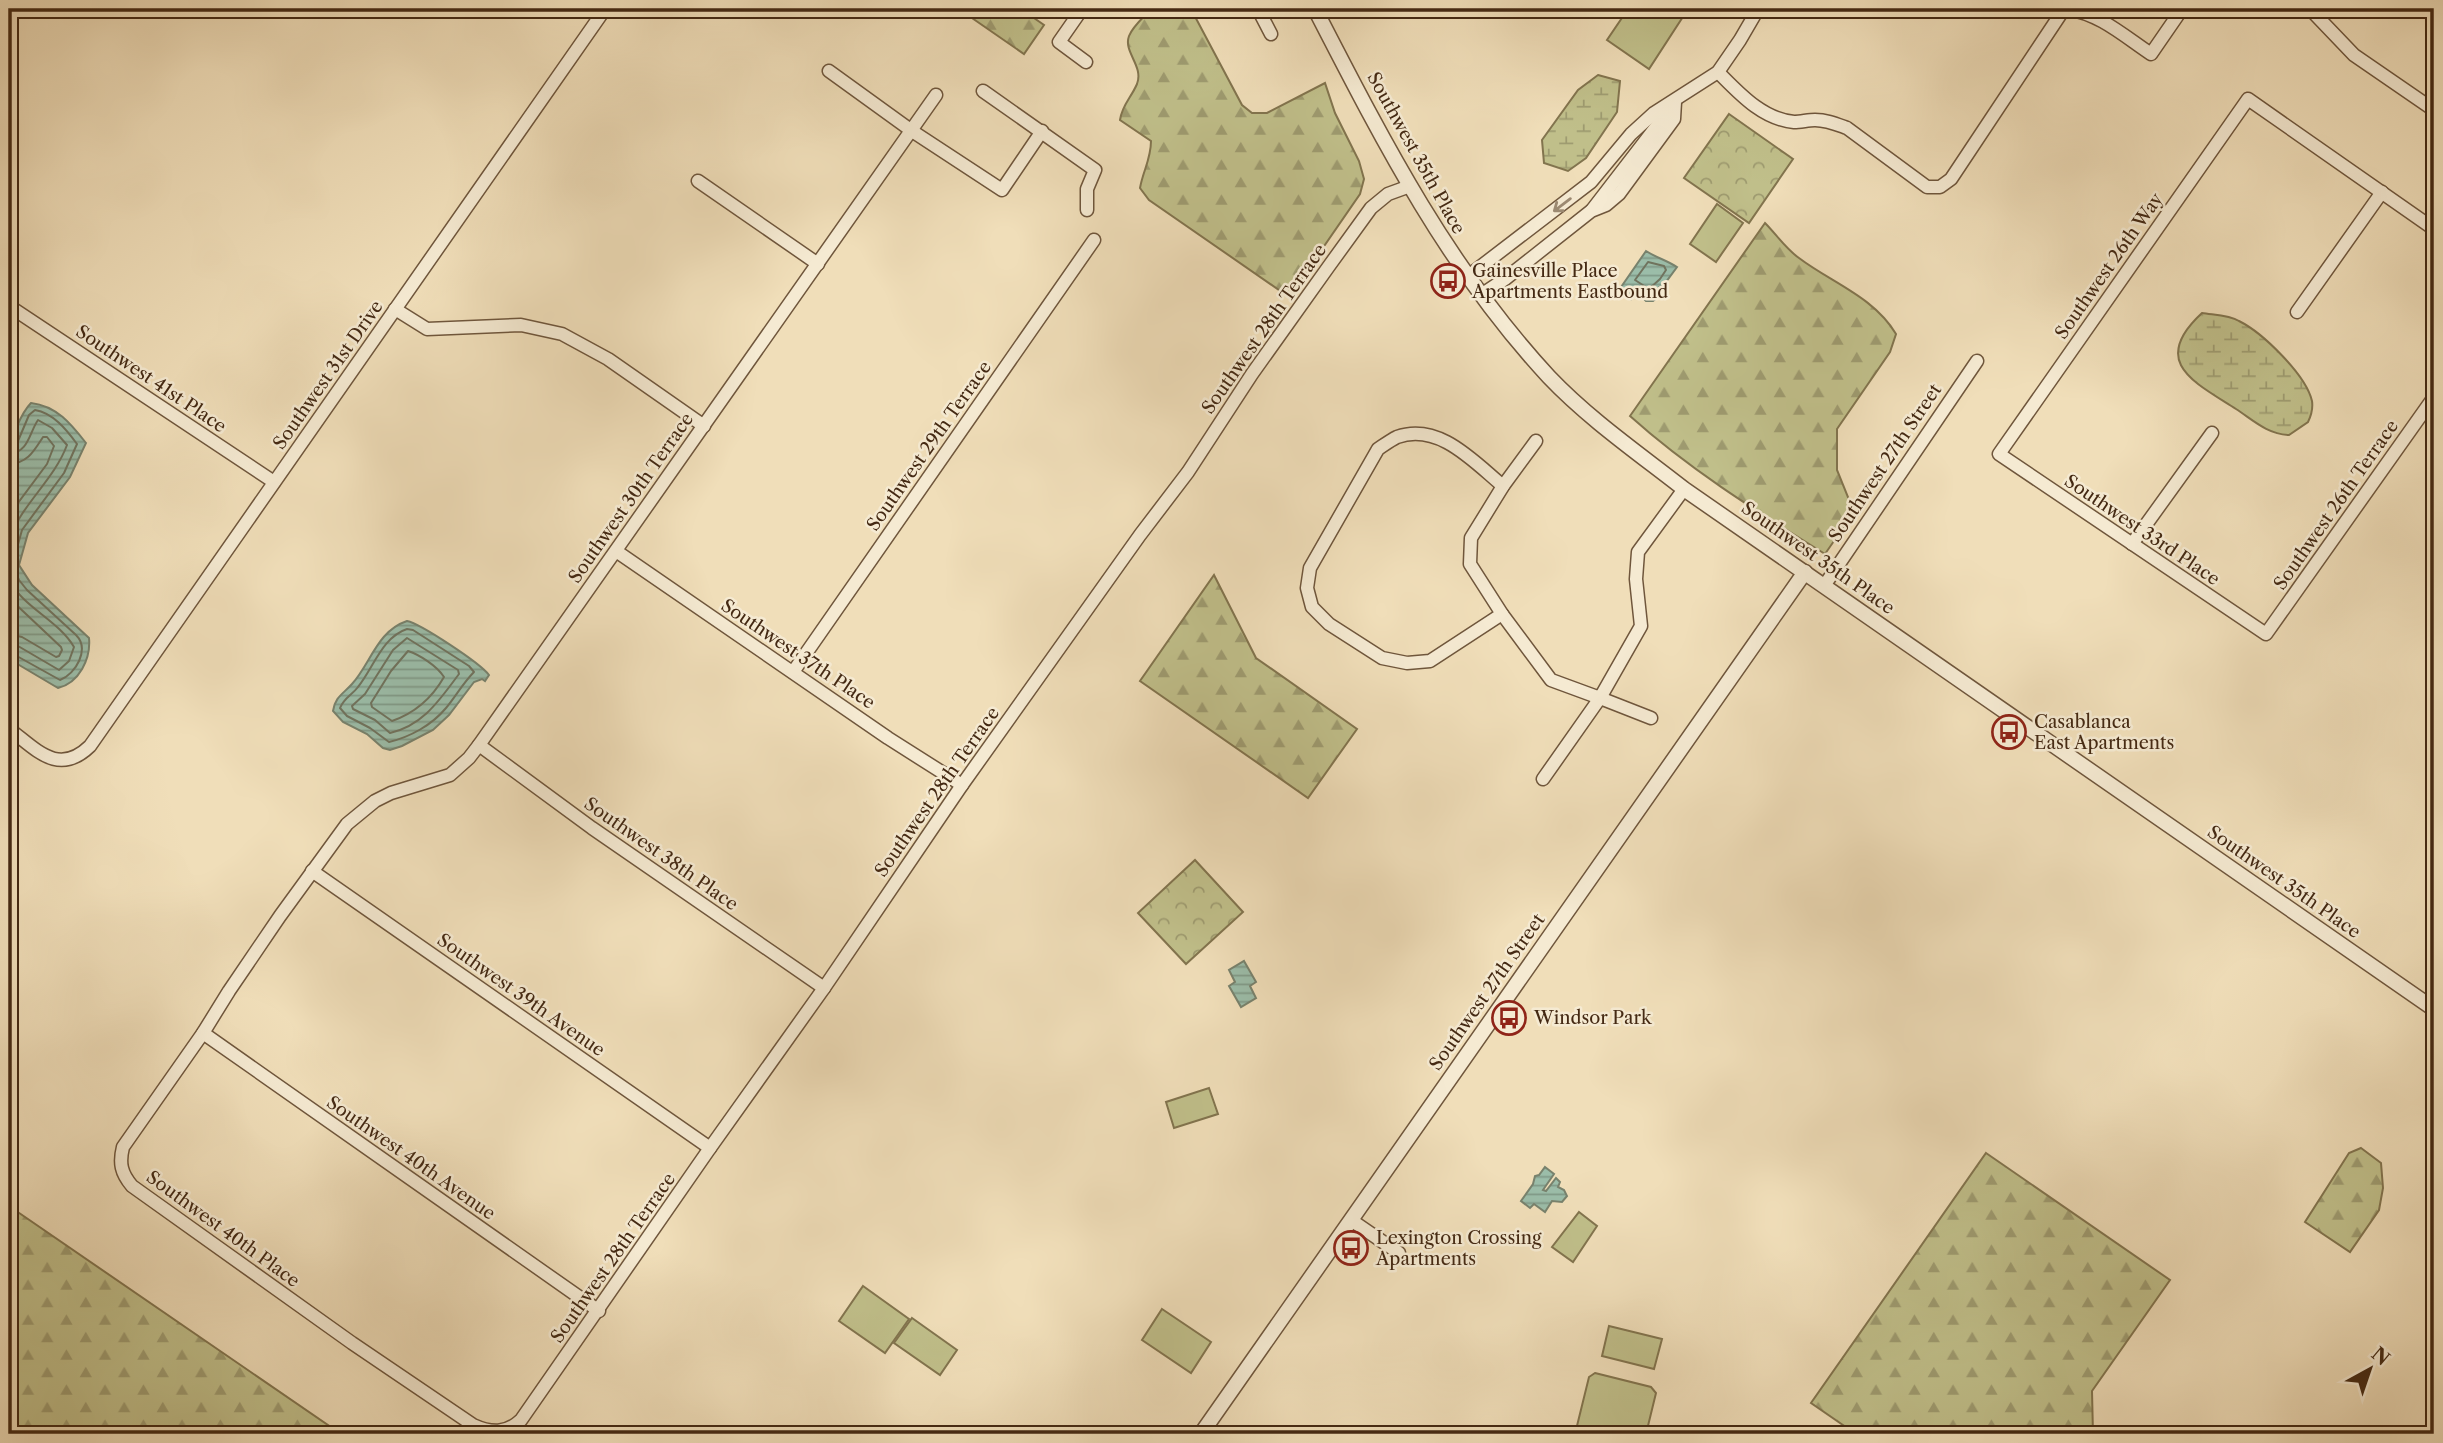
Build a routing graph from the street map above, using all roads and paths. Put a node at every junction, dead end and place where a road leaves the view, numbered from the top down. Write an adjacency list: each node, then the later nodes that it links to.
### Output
1 (605, 9): 34 (street, Southwest 31st Drive)
2 (1082, 9): 12 (street)
3 (1258, 9): 11 (street)
4 (1315, 9): 24 (street, Southwest 35th Place)
5 (1755, 9): 14 (street)
6 (2047, 9): 7 (street)
7 (2056, 9)
8 (2066, 9): 9 (street); 14 (street)
9 (2182, 9)
10 (2309, 9): 18 (street)
11 (1272, 34)
12 (1086, 62)
13 (829, 71): 19 (street)
14 (1718, 72): 17 (street)
15 (983, 91): 20 (street)
16 (936, 95): 19 (street, Southwest 30th Terrace)
17 (1675, 102): 21 (street); 22 (street); 27 (street)
18 (2434, 110)
19 (912, 131): 20 (street); 30 (street, Southwest 30th Terrace)
20 (1042, 131): 26 (street)
21 (1611, 158): 22 (street); 31 (street, one-way to 31)
22 (1623, 169): 27 (street)
23 (698, 181): 30 (street)
24 (1410, 186): 31 (street, Southwest 35th Place); 57 (street, Southwest 28th Terrace)
25 (2382, 192): 28 (street); 35 (street); 41 (street, Southwest 26th Way)
26 (1087, 210)
27 (1591, 211): 32 (street)
28 (2434, 229)
29 (1094, 240): 51 (street, Southwest 29th Terrace)
30 (818, 264): 38 (street, Southwest 30th Terrace)
31 (1467, 277): 32 (street, Southwest 35th Place)
32 (1481, 295): 44 (street, Southwest 35th Place)
33 (9, 306): 42 (street, Southwest 41st Place)
34 (395, 309): 38 (street); 42 (street, Southwest 31st Drive)
35 (2297, 312)
36 (1978, 361): 48 (street, Southwest 27th Street)
37 (2434, 397): 50 (street, Southwest 26th Terrace)
38 (704, 426): 46 (street, Southwest 30th Terrace)
39 (2212, 433): 45 (street)
40 (1536, 441): 43 (street)
41 (1999, 454): 45 (street, Southwest 33rd Place)
42 (274, 482): 54 (street, Southwest 31st Drive)
43 (1503, 486): 49 (street); 49 (street)
44 (1684, 489): 47 (street, Southwest 35th Place); 52 (street)
45 (2132, 544): 50 (street, Southwest 33rd Place)
46 (616, 551): 51 (street, Southwest 37th Place); 55 (street, Southwest 30th Terrace)
47 (1805, 572): 48 (street, Southwest 35th Place); 63 (street, Southwest 27th Street)
48 (1824, 586): 60 (street, Southwest 35th Place)
49 (1502, 614): 52 (street)
50 (2266, 634)
51 (793, 671): 57 (street, Southwest 37th Place)
52 (1600, 698): 53 (street); 56 (street)
53 (1651, 718)
54 (9, 729)
55 (479, 746): 58 (street, Southwest 30th Terrace); 59 (street, Southwest 38th Place)
56 (1542, 779)
57 (962, 785): 59 (street, Southwest 28th Terrace)
58 (312, 871): 61 (street, Southwest 40th Place); 62 (street, Southwest 39th Avenue)
59 (824, 988): 62 (street, Southwest 28th Terrace)
60 (2434, 1009)
61 (203, 1034): 65 (street, Southwest 40th Avenue); 66 (street, Southwest 40th Place)
62 (710, 1148): 65 (street, Southwest 28th Terrace)
63 (1351, 1220): 64 (street); 67 (street, Southwest 27th Street)
64 (1399, 1253)
65 (598, 1311): 66 (street, Southwest 28th Terrace)
66 (505, 1430)
67 (1208, 1432)

